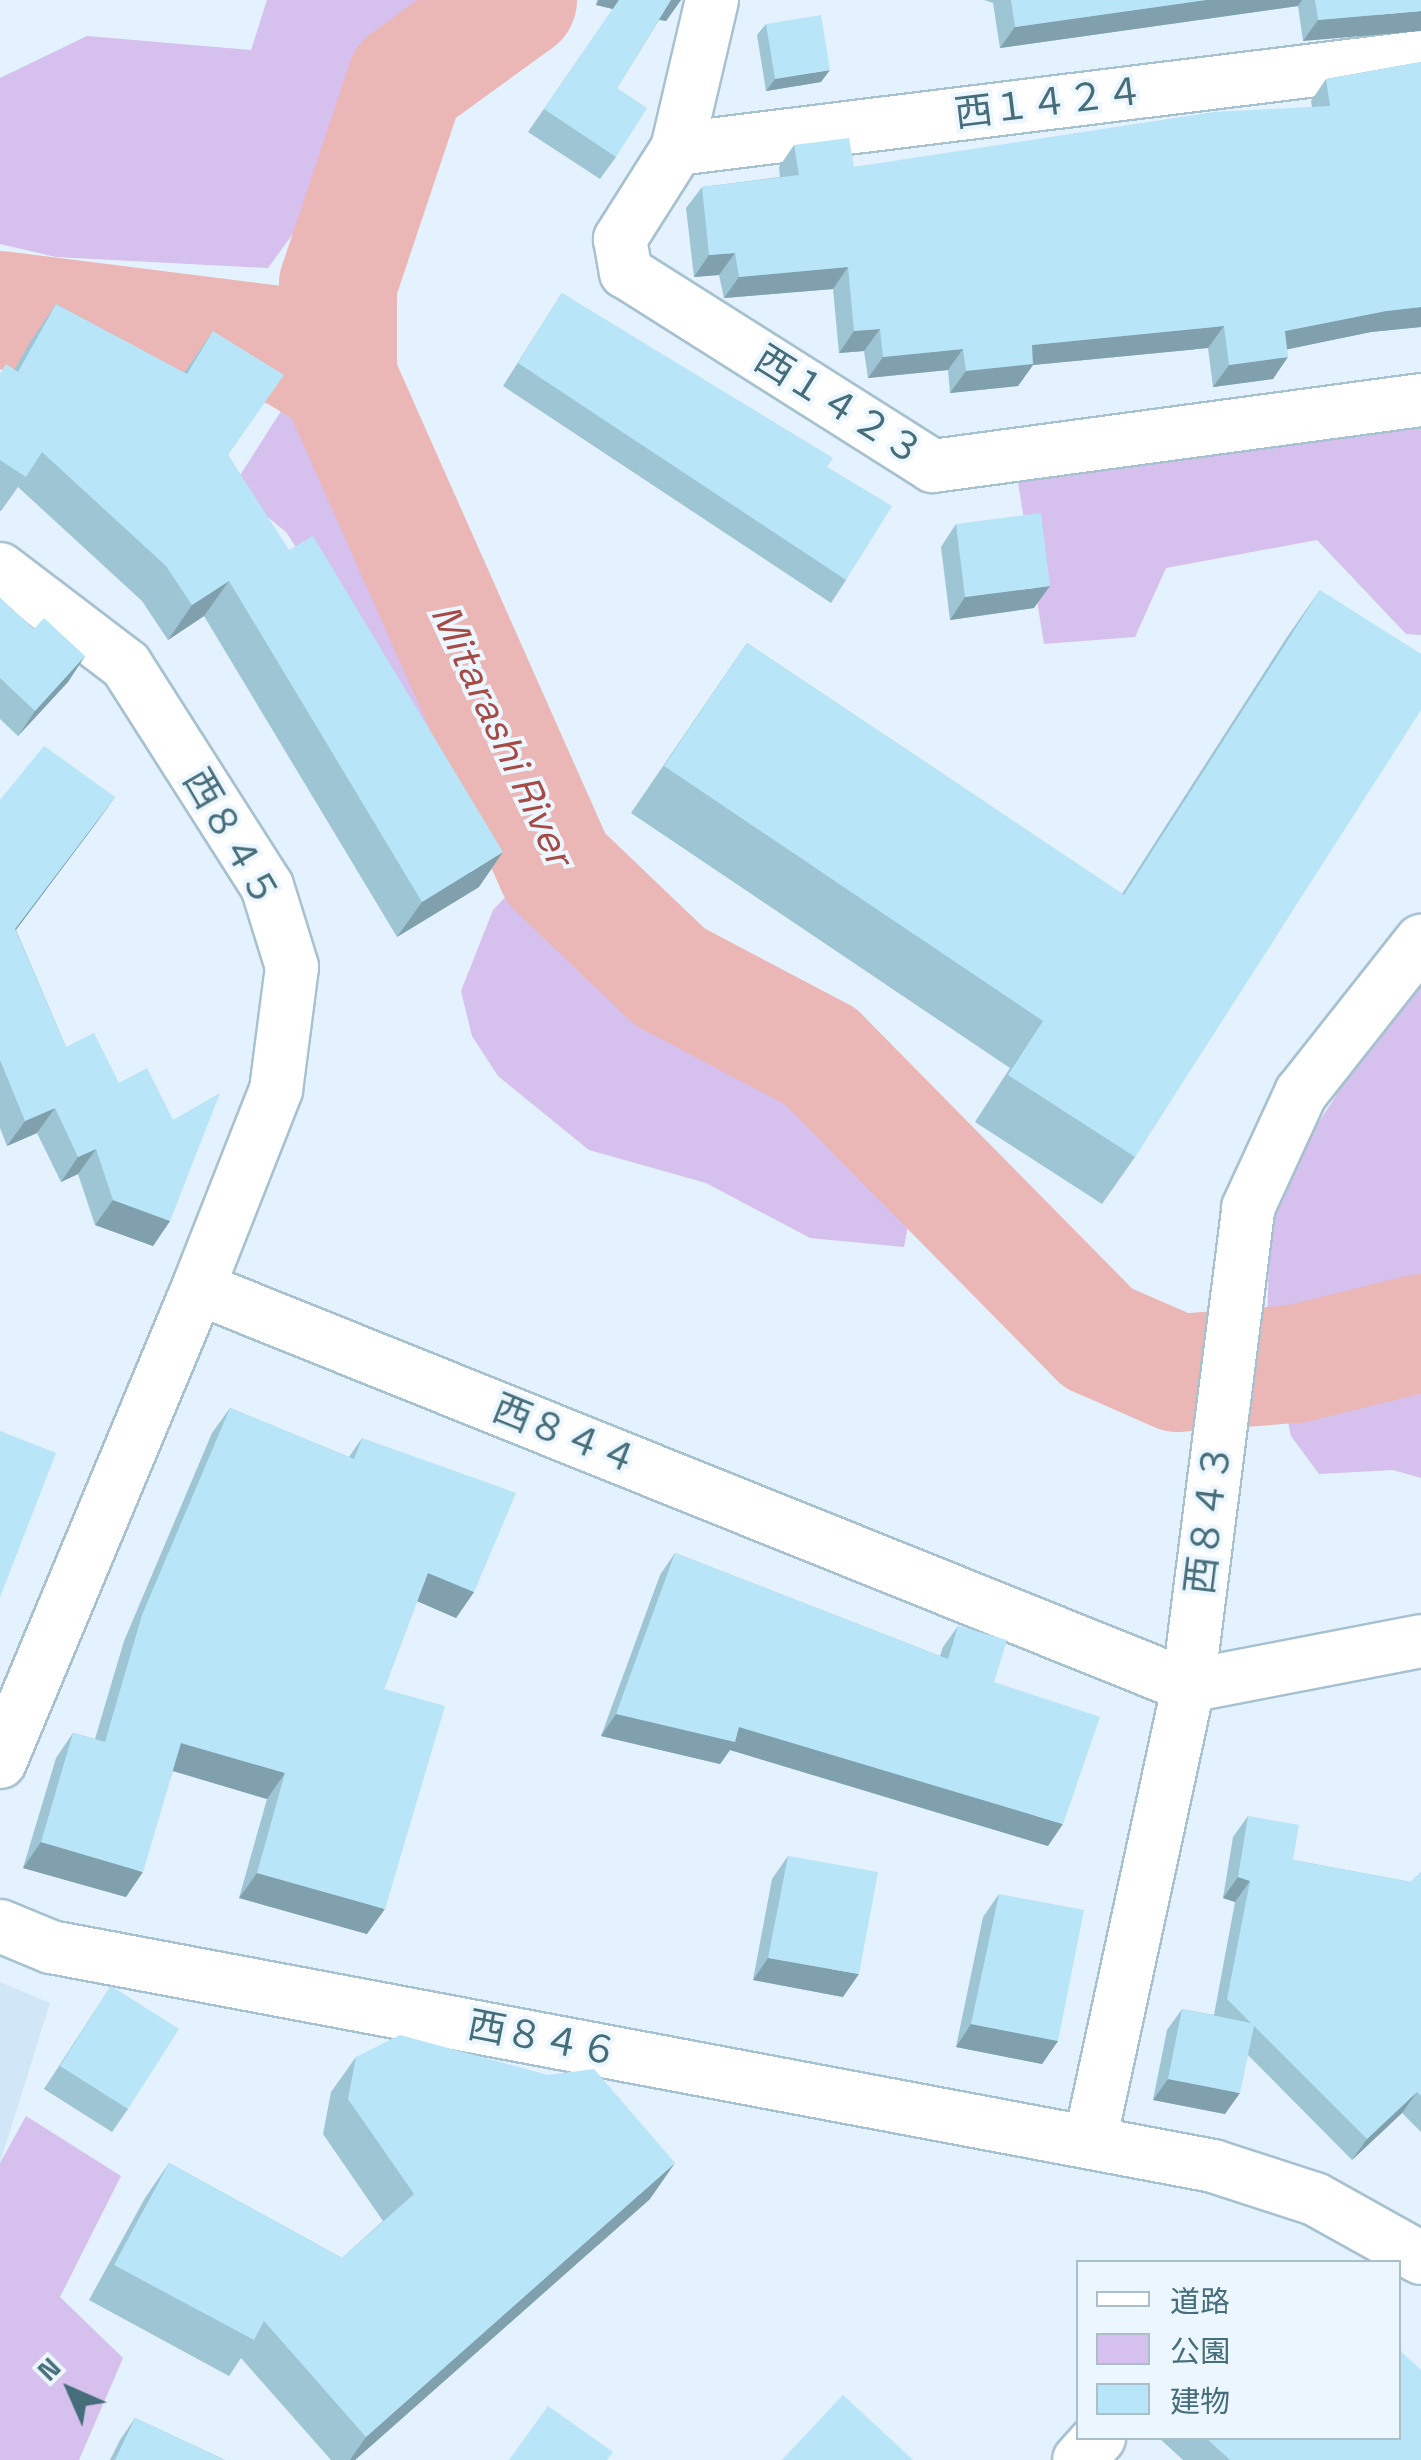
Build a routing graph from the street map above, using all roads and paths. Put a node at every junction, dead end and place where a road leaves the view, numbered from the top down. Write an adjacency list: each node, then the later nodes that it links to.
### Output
1 (712, 0): 3 (street, 西１４２３)
2 (1421, 57): 3 (street, 西１４２４)
3 (676, 149): 4 (street, 西１４２３)
4 (1421, 400)
5 (0, 569): 7 (street, 西８４５)
6 (1421, 940): 9 (street, 西８４３)
7 (198, 1288): 9 (street, 西８４４); 10 (street)
8 (1414, 1650): 9 (street)
9 (1188, 1686): 12 (street, 西８４３)
10 (0, 1762)
11 (0, 1926): 12 (street, 西８４６)
12 (1090, 2141): 13 (street, 西８４６)
13 (1398, 2255)

